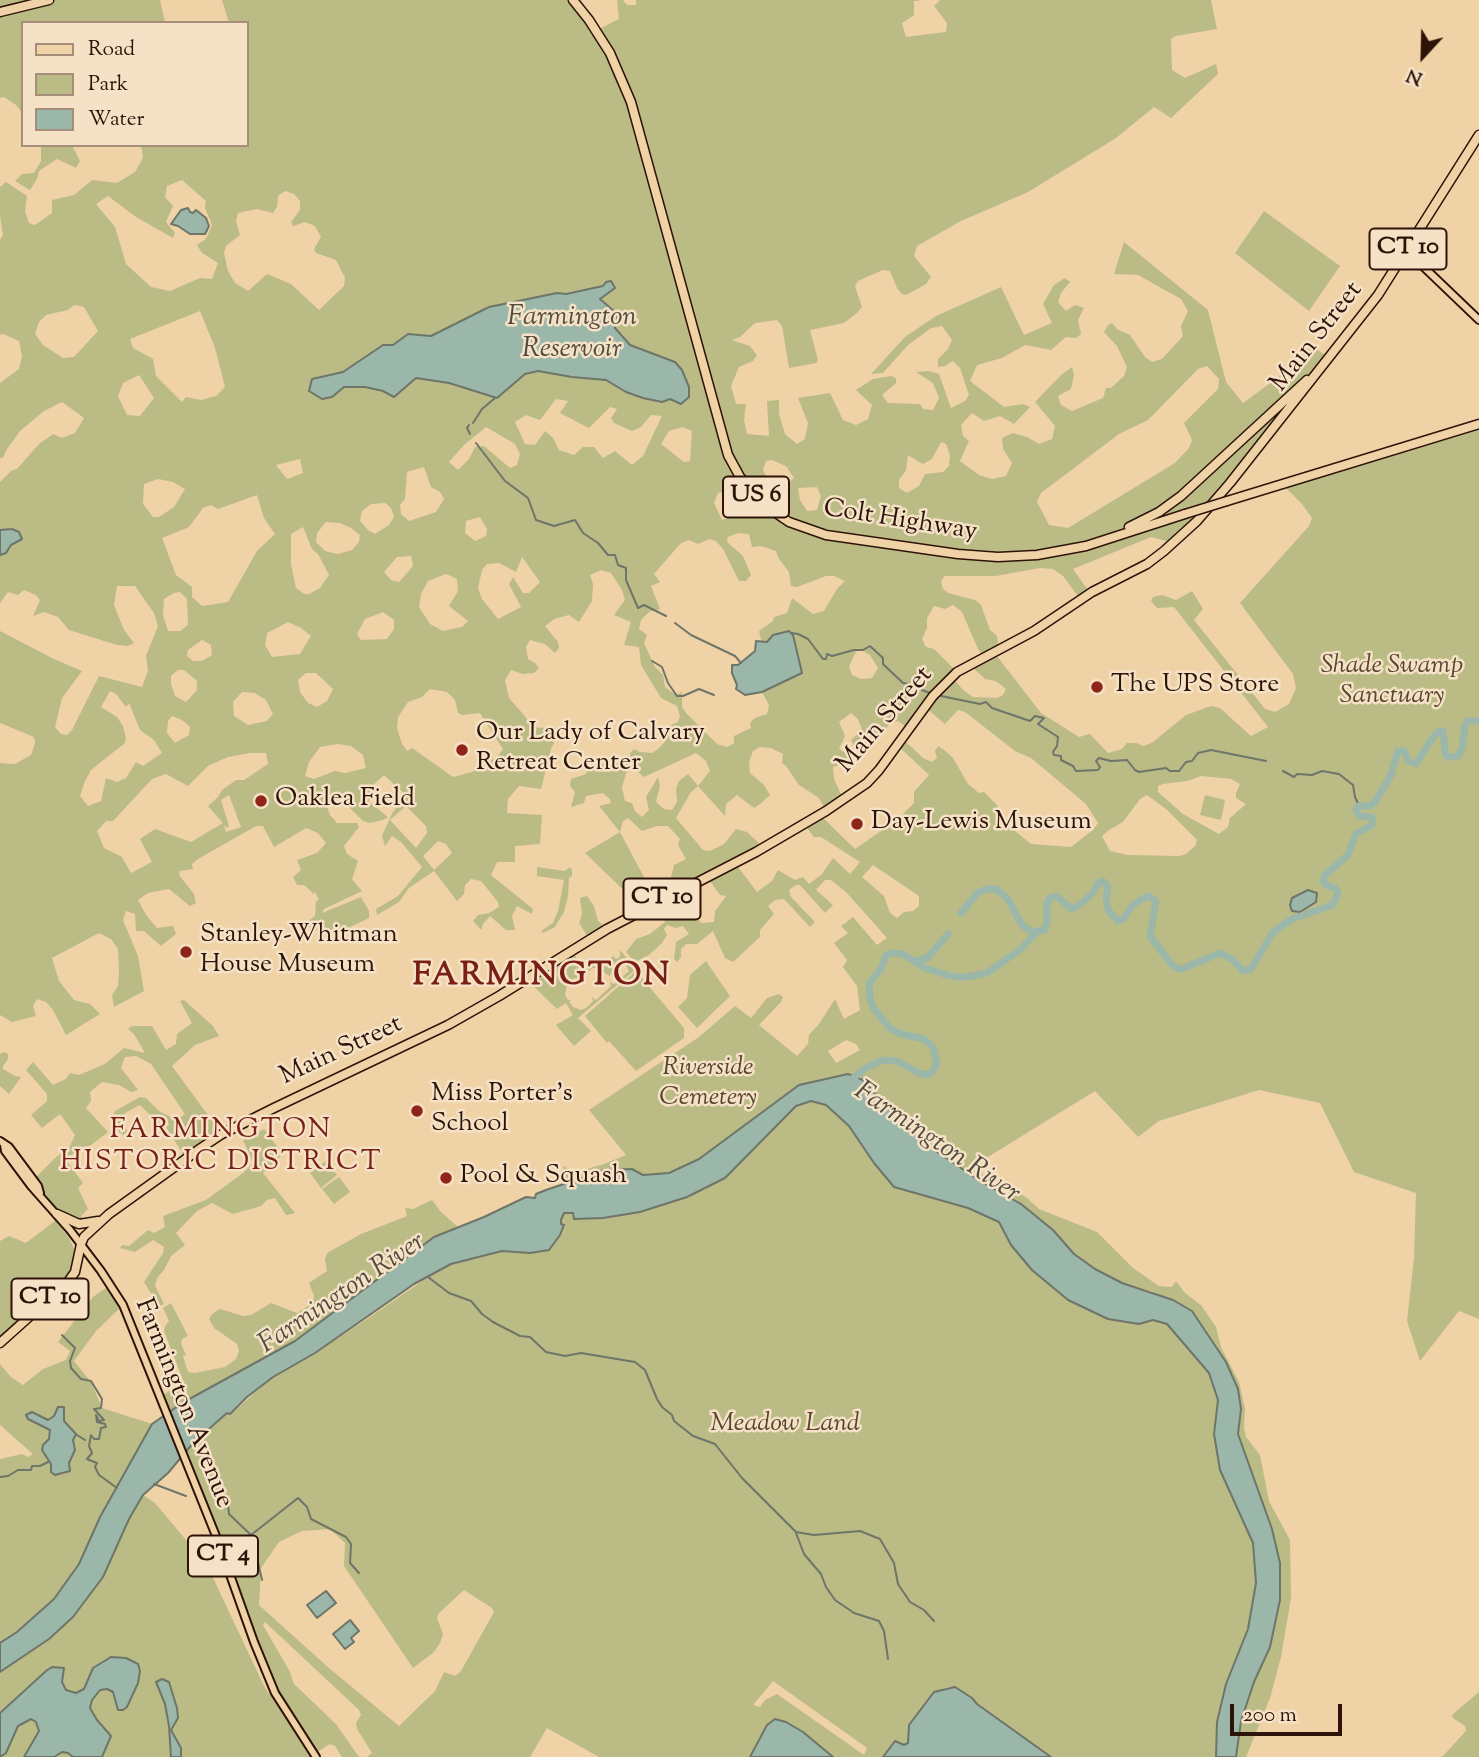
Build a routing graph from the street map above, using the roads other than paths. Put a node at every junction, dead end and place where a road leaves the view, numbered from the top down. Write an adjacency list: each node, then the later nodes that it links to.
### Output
1 (48, 0): 3 (highway)
2 (573, 0): 9 (highway, Colt Highway / US 6)
3 (0, 12)
4 (1479, 135): 5 (highway, Main Street / CT 10)
5 (1407, 251): 6 (main road); 7 (highway, Main Street / CT 10)
6 (1479, 320)
7 (1329, 358): 9 (highway); 12 (highway, Main Street / CT 10)
8 (1479, 424): 9 (highway, Colt Highway / US 6, bridge)
9 (1063, 551)
10 (2, 1143): 11 (main road, Farmington Avenue / CT 4)
11 (57, 1214): 12 (highway); 13 (main road, Farmington Avenue / CT 4)
12 (101, 1221): 13 (highway, Main Street / CT 10)
13 (81, 1244): 14 (highway, CT 10); 15 (main road, Farmington Avenue / CT 4)
14 (0, 1343)
15 (316, 1757)

